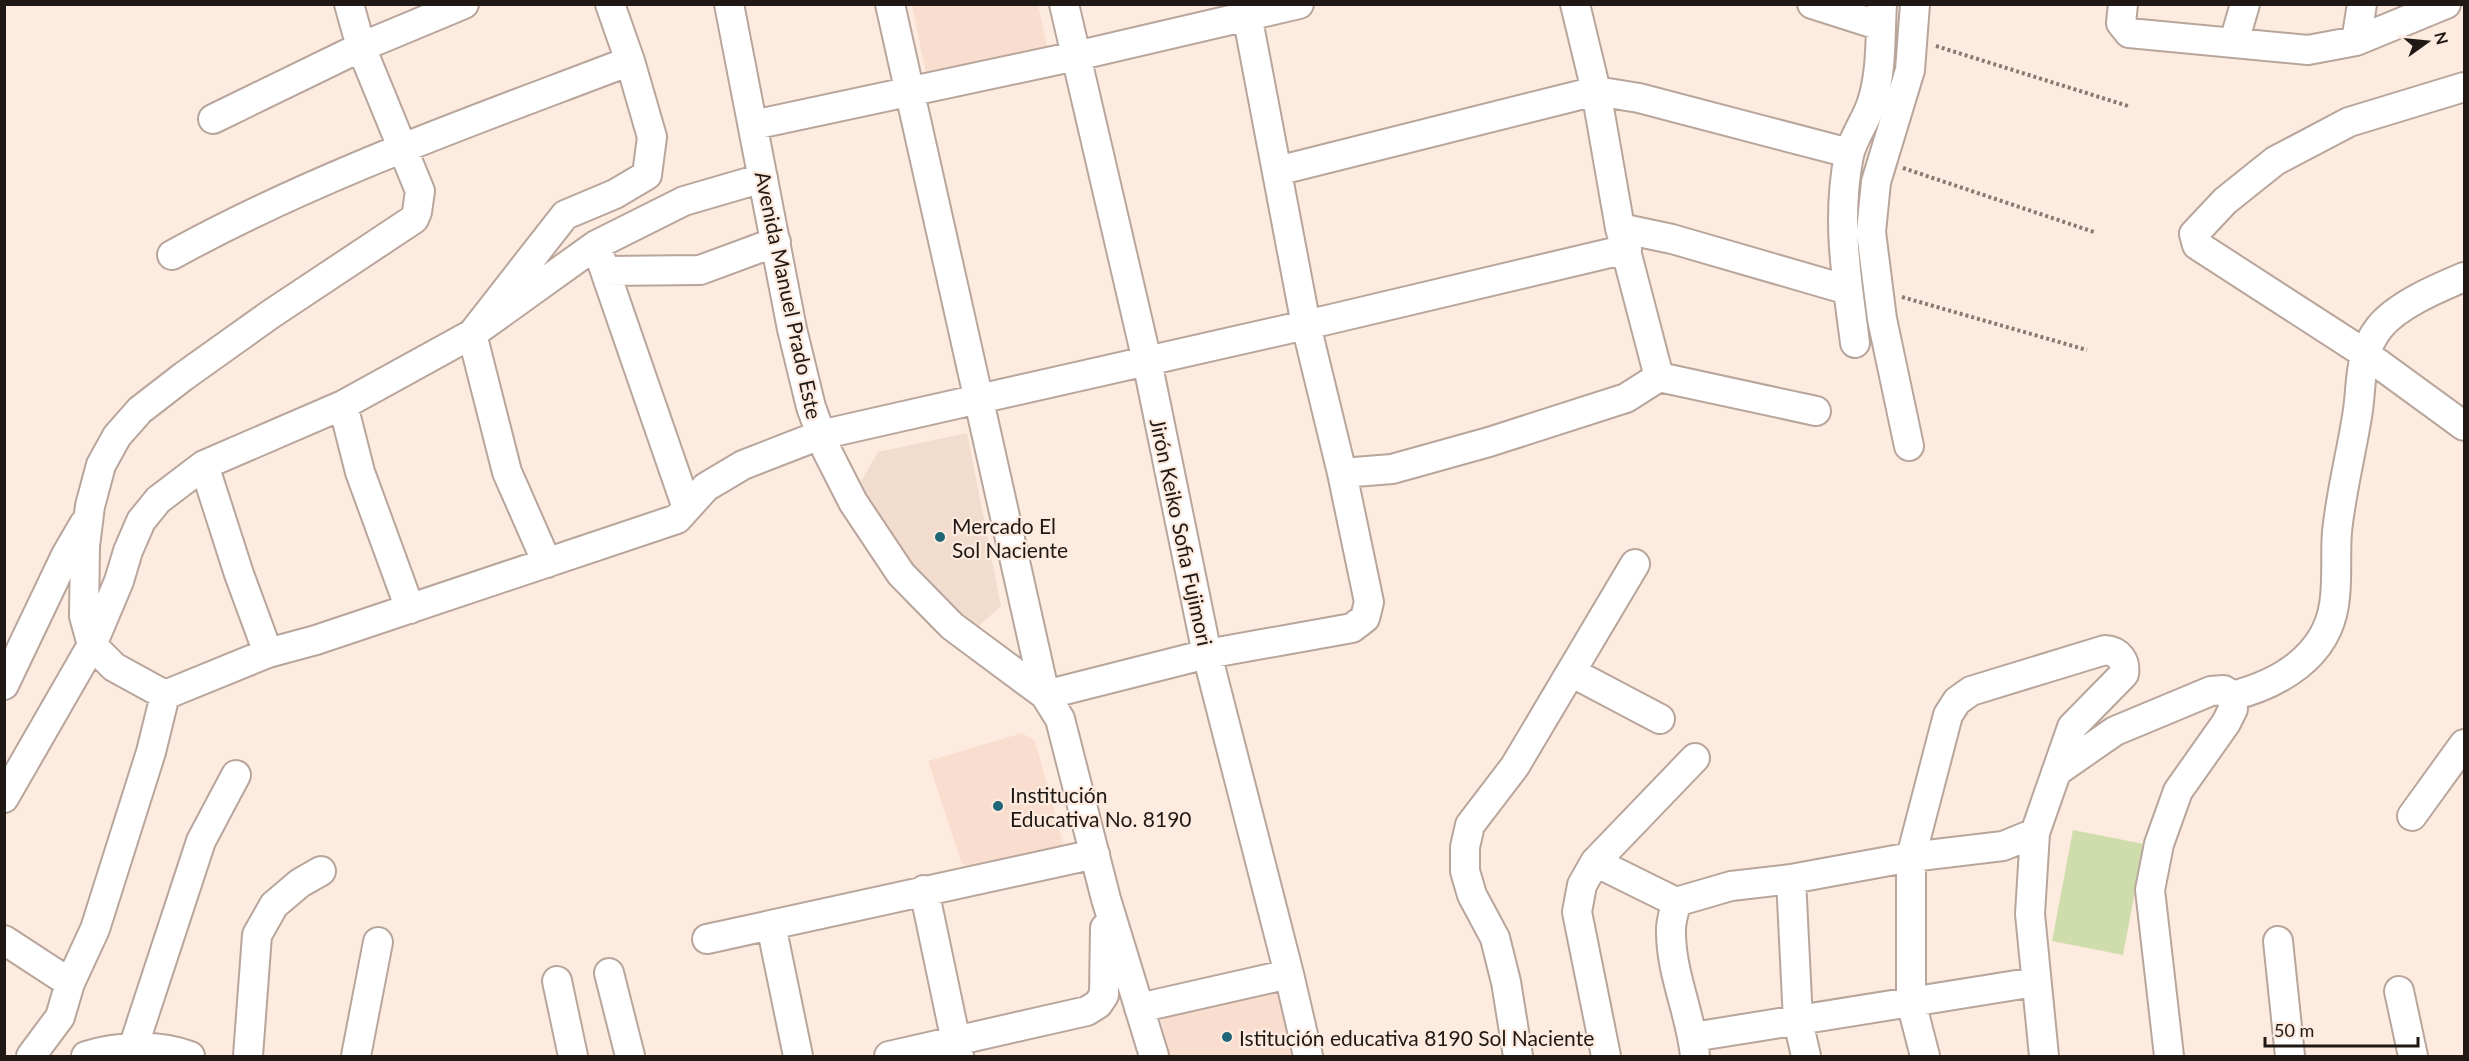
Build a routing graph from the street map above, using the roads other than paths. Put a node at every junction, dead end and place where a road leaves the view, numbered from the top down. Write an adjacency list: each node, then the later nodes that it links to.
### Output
1 (349, 4): 19 (street)
2 (464, 4): 19 (street)
3 (610, 4): 21 (street)
4 (729, 4): 26 (street, Avenida Manuel Prado Este)
5 (890, 4): 23 (street)
6 (1064, 4): 20 (street, Jirón Keiko Sofia Fujimori)
7 (1299, 4): 15 (street)
8 (1575, 4): 24 (street)
9 (1812, 4): 16 (street)
10 (1915, 4): 48 (street)
11 (2123, 4): 17 (street)
12 (2245, 4): 17 (street)
13 (2362, 4): 18 (street)
14 (2446, 4): 18 (street)
15 (1246, 11): 20 (street); 29 (street)
16 (1881, 15): 28 (street)
17 (2234, 42): 18 (street)
18 (2356, 42)
19 (361, 47): 25 (street); 27 (street)
20 (1076, 56): 23 (street); 41 (street, Jirón Keiko Sofia Fujimori)
21 (630, 61): 27 (street); 38 (street)
22 (2464, 87): 40 (street)
23 (910, 91): 26 (street); 43 (street)
24 (1596, 91): 28 (street); 29 (street); 31 (street)
25 (213, 119)
26 (753, 125): 30 (street, Avenida Manuel Prado Este)
27 (402, 149): 33 (street); 52 (street)
28 (1849, 153): 36 (street)
29 (1277, 171): 37 (street)
30 (764, 178): 32 (street, Avenida Manuel Prado Este); 34 (street)
31 (1623, 238): 36 (street); 37 (street); 42 (street)
32 (776, 242): 34 (street); 47 (street, Avenida Manuel Prado Este)
33 (172, 255)
34 (601, 258): 38 (street); 51 (street)
35 (2464, 277): 40 (street)
36 (1848, 290): 39 (street)
37 (1306, 325): 41 (street); 50 (street)
38 (472, 334): 44 (street); 53 (street)
39 (1855, 343)
40 (2364, 353): 46 (street); 63 (street)
41 (1146, 361): 43 (street); 58 (street, Jirón Keiko Sofia Fujimori)
42 (1659, 377): 45 (street); 50 (street)
43 (977, 399): 47 (street); 62 (street)
44 (343, 405): 49 (street); 55 (street)
45 (1816, 411)
46 (2464, 426)
47 (820, 435): 51 (street); 62 (street, Avenida Manuel Prado Este)
48 (1909, 446)
49 (204, 465): 56 (street); 57 (street)
50 (1342, 473): 58 (street)
51 (687, 508): 53 (street)
52 (89, 515): 56 (street); 60 (street)
53 (547, 563): 55 (street)
54 (1635, 564): 59 (street)
55 (410, 609): 57 (street)
56 (92, 645): 61 (street); 69 (street)
57 (268, 653): 61 (street)
58 (1207, 654): 62 (street); 86 (street, Jirón Keiko Sofia Fujimori)
59 (1571, 672): 64 (street); 108 (street)
60 (5, 684)
61 (165, 695): 89 (street)
62 (1045, 695): 72 (street, Avenida Manuel Prado Este)
63 (2232, 696): 67 (street); 113 (street)
64 (1660, 719)
65 (2464, 744): 70 (street)
66 (1695, 758): 74 (street)
67 (2056, 772): 71 (street); 73 (street)
68 (236, 775): 95 (street)
69 (4, 798)
70 (2412, 816)
71 (2036, 833): 73 (street); 88 (street)
72 (1095, 854): 77 (street); 78 (street, Avenida Manuel Prado Este)
73 (1911, 857): 76 (street); 91 (street)
74 (1595, 862): 79 (street); 109 (street)
75 (321, 871): 100 (street)
76 (1791, 879): 79 (street); 93 (street)
77 (924, 890): 80 (street); 96 (street)
78 (1106, 899): 92 (street, Avenida Manuel Prado Este); 96 (street)
79 (1677, 902): 94 (street)
80 (771, 925): 81 (street); 104 (street)
81 (706, 939)
82 (4, 940): 89 (street)
83 (2278, 941): 114 (street)
84 (378, 942): 101 (street)
85 (609, 973): 103 (street)
86 (1289, 974): 92 (street); 107 (street, Jirón Keiko Sofia Fujimori)
87 (557, 981): 102 (street)
88 (2035, 982): 91 (street); 112 (street)
89 (70, 983): 97 (street)
90 (2399, 991): 115 (street)
91 (1911, 1002): 93 (street); 111 (street)
92 (1139, 1008): 106 (street, Avenida Manuel Prado Este)
93 (1798, 1021): 94 (street); 110 (street)
94 (1694, 1047)
95 (133, 1048): 98 (street); 99 (street)
96 (958, 1049): 105 (street)
97 (31, 1056)
98 (86, 1056)
99 (190, 1056)
100 (248, 1056)
101 (356, 1056)
102 (573, 1056)
103 (630, 1056)
104 (798, 1056)
105 (890, 1056)
106 (1154, 1056)
107 (1308, 1056)
108 (1518, 1056)
109 (1606, 1056)
110 (1806, 1056)
111 (1925, 1056)
112 (2044, 1056)
113 (2169, 1056)
114 (2289, 1056)
115 (2413, 1056)

